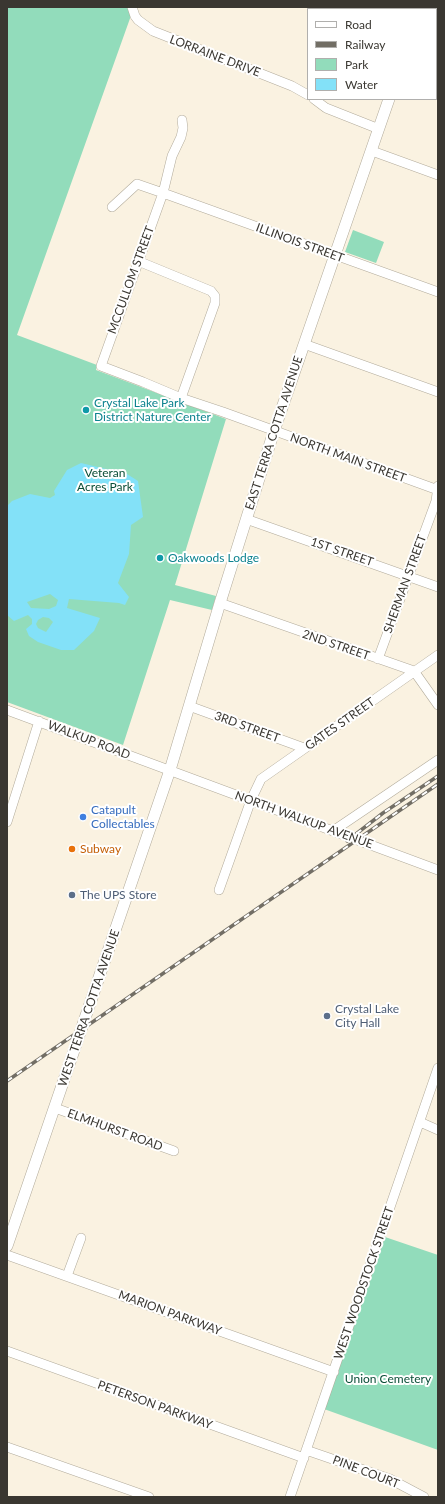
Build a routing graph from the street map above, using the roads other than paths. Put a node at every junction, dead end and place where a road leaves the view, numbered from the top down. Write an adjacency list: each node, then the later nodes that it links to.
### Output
1 (132, 7): 2 (street, LORRAINE DRIVE)
2 (307, 94)
3 (315, 100): 6 (street)
4 (390, 100): 6 (main road, EAST TERRA COTTA AVENUE)
5 (182, 120): 9 (street, MCCULLOM STREET)
6 (379, 129): 7 (main road, EAST TERRA COTTA AVENUE)
7 (372, 151): 8 (street); 11 (main road, EAST TERRA COTTA AVENUE)
8 (438, 175)
9 (162, 193): 10 (street, ILLINOIS STREET); 11 (street, ILLINOIS STREET); 12 (street, MCCULLOM STREET)
10 (112, 207)
11 (335, 255): 13 (street, ILLINOIS STREET); 14 (main road, EAST TERRA COTTA AVENUE)
12 (138, 261): 15 (street, MCCULLOM STREET); 17 (street)
13 (438, 292)
14 (304, 344): 16 (street); 18 (main road, EAST TERRA COTTA AVENUE)
15 (100, 366): 17 (street, NORTH MAIN STREET)
16 (438, 392)
17 (181, 398): 18 (street, NORTH MAIN STREET)
18 (274, 431): 20 (street, NORTH MAIN STREET); 21 (main road, EAST TERRA COTTA AVENUE)
19 (438, 486): 20 (street, SHERMAN STREET)
20 (438, 490): 22 (street, SHERMAN STREET)
21 (246, 518): 22 (street, 1ST STREET); 24 (main road, EAST TERRA COTTA AVENUE)
22 (408, 576): 23 (street, 1ST STREET); 26 (street, SHERMAN STREET)
23 (438, 587)
24 (220, 603): 26 (street, 2ND STREET); 29 (main road, EAST TERRA COTTA AVENUE)
25 (438, 655): 27 (street, GATES STREET)
26 (378, 659): 27 (street, 2ND STREET)
27 (414, 672): 28 (street); 32 (street, GATES STREET)
28 (438, 705)
29 (189, 706): 32 (street, 3RD STREET); 34 (main road, EAST TERRA COTTA AVENUE)
30 (7, 710): 31 (street, WALKUP ROAD)
31 (39, 721): 34 (street, WALKUP ROAD); 36 (street)
32 (304, 748): 35 (street, GATES STREET)
33 (438, 760): 37 (street)
34 (170, 770): 35 (street, NORTH WALKUP AVENUE); 41 (main road, WEST TERRA COTTA AVENUE)
35 (251, 800): 37 (street, NORTH WALKUP AVENUE); 39 (street, GATES STREET)
36 (7, 822)
37 (333, 831): 38 (street, NORTH WALKUP AVENUE)
38 (438, 870)
39 (219, 890)
40 (438, 1068): 42 (street, WEST WOODSTOCK STREET)
41 (55, 1108): 44 (street, ELMHURST ROAD); 46 (main road, WEST TERRA COTTA AVENUE)
42 (420, 1122): 43 (street); 50 (street, WEST WOODSTOCK STREET)
43 (438, 1130)
44 (174, 1152)
45 (81, 1238): 48 (street)
46 (7, 1246)
47 (7, 1255): 48 (street, MARION PARKWAY)
48 (67, 1276): 50 (street, MARION PARKWAY)
49 (7, 1351): 52 (street, PETERSON PARKWAY)
50 (334, 1372): 52 (street, WEST WOODSTOCK STREET)
51 (7, 1447): 53 (street)
52 (305, 1454): 54 (street, WEST WOODSTOCK STREET); 55 (street, PINE COURT)
53 (149, 1497)
54 (290, 1497)
55 (424, 1497)

